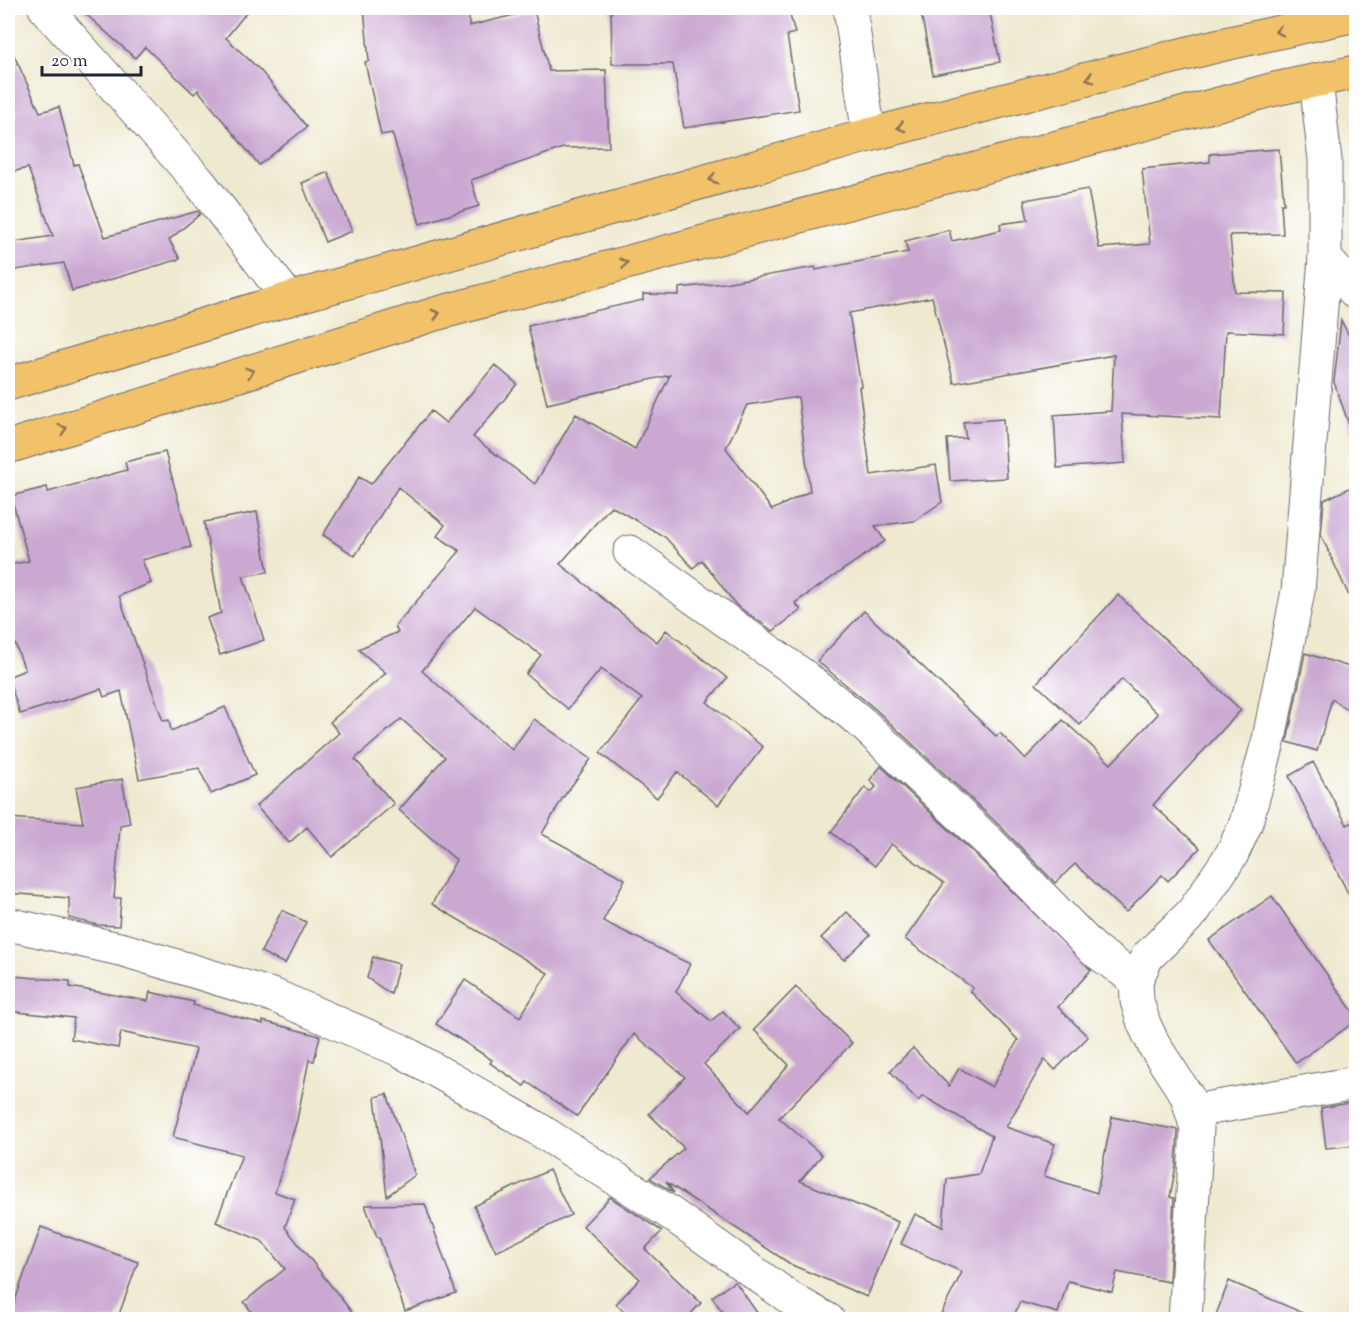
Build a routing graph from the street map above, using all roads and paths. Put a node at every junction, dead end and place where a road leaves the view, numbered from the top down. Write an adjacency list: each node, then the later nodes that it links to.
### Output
1 (45, 8): 9 (street)
2 (850, 8): 6 (street)
3 (1356, 15): 6 (highway, one-way to 6)
4 (1356, 72): 5 (highway)
5 (1316, 81): 7 (street); 11 (highway, one-way to 5)
6 (869, 135): 9 (highway, one-way to 9)
7 (1325, 258): 8 (street); 14 (street)
8 (1356, 293)
9 (290, 299): 10 (highway)
10 (8, 384)
11 (8, 447)
12 (630, 552): 14 (street)
13 (8, 924): 17 (street)
14 (1136, 980): 16 (street)
15 (1356, 1083): 16 (street)
16 (1193, 1110): 18 (street)
17 (828, 1320)
18 (1185, 1320)

